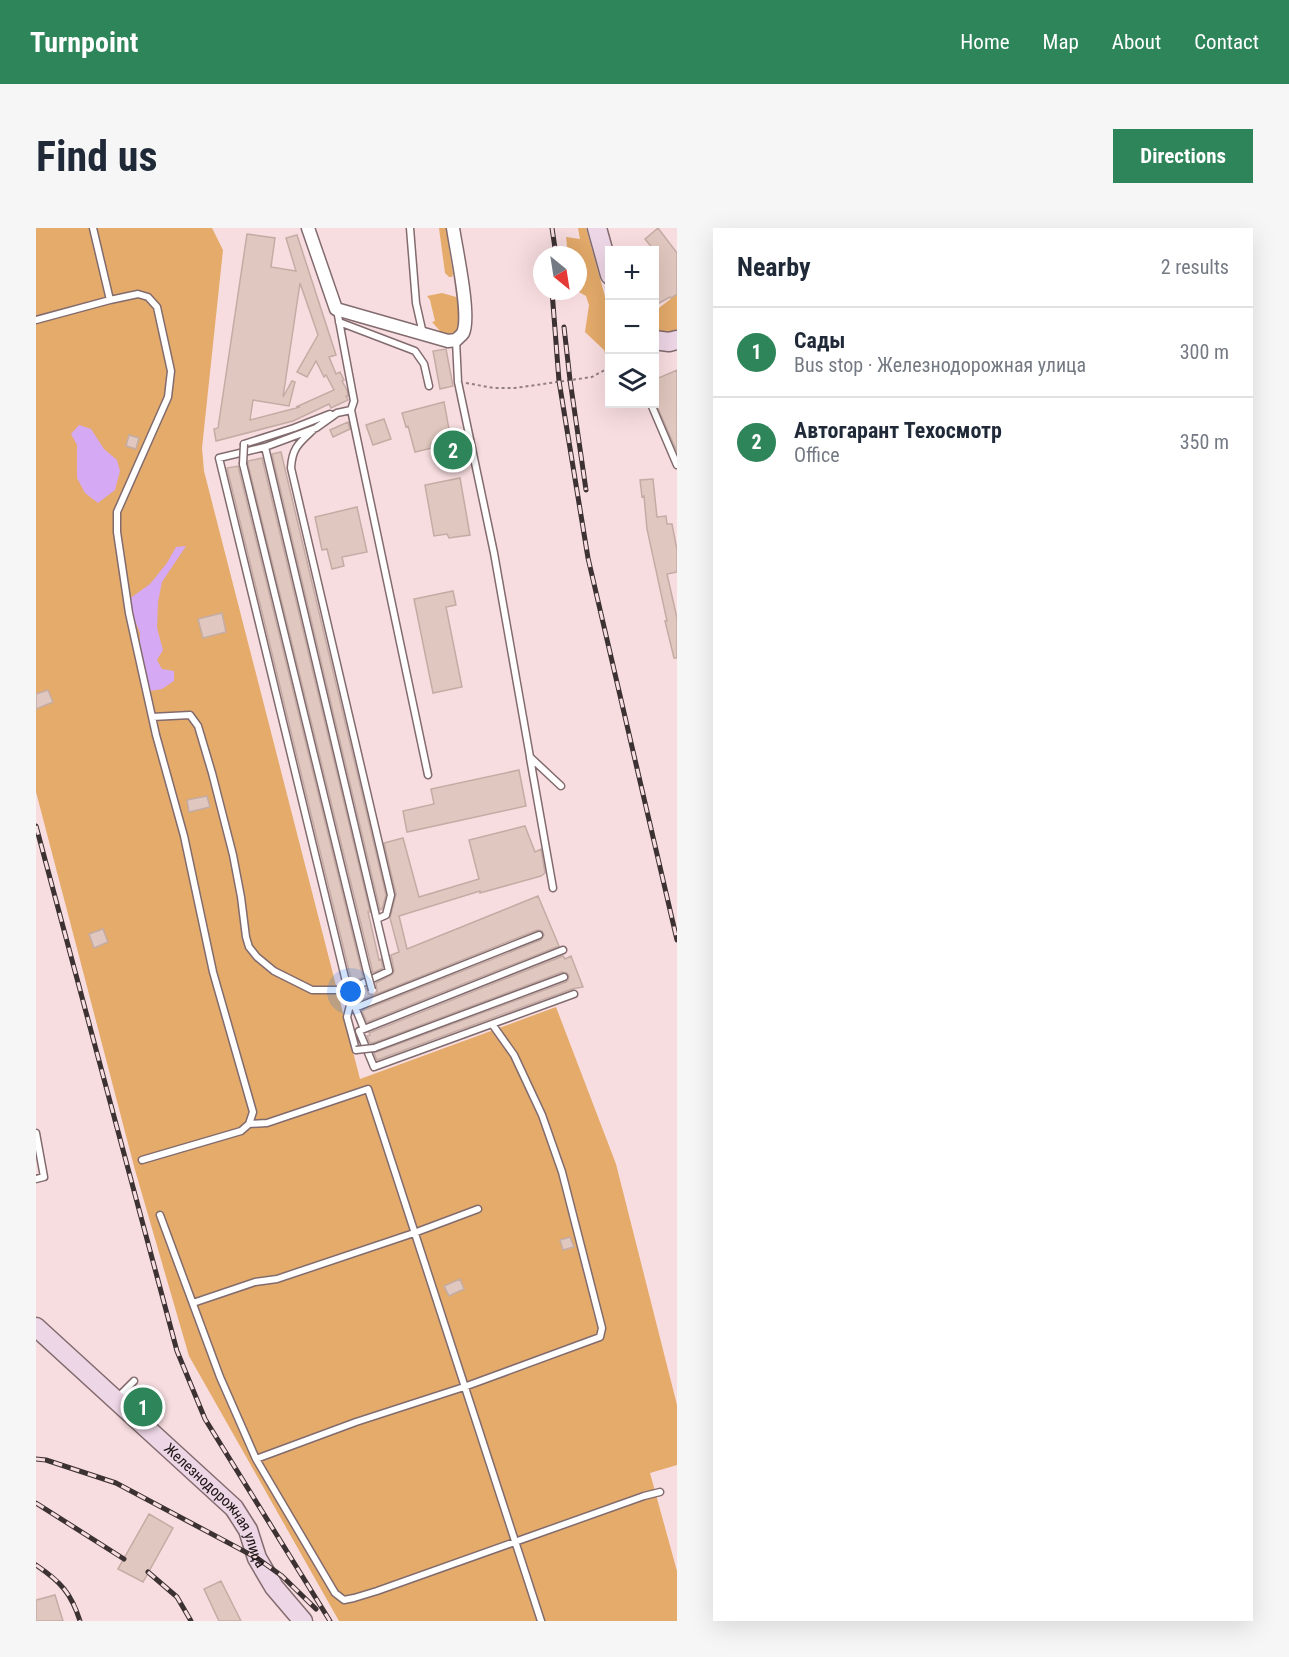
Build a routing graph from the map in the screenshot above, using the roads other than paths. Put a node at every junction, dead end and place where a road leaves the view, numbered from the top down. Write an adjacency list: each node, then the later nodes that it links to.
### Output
1 (93, 228): 7 (lane)
2 (308, 228): 8 (street)
3 (410, 228): 10 (lane)
4 (453, 228): 11 (street)
5 (597, 228): 6 (street)
6 (605, 259)
7 (110, 300): 9 (lane); 21 (lane)
8 (338, 315): 10 (street); 14 (lane); 16 (lane)
9 (36, 320)
10 (423, 334): 11 (street)
11 (456, 340): 22 (lane)
12 (677, 340): 13 (street)
13 (659, 341)
14 (429, 386)
15 (653, 408): 20 (lane)
16 (351, 410): 17 (lane); 23 (lane)
17 (337, 413): 18 (lane); 32 (lane, bridge)
18 (315, 428): 19 (lane); 26 (lane)
19 (265, 447): 26 (lane); 30 (lane)
20 (677, 465)
21 (152, 717): 30 (lane); 37 (lane)
22 (530, 757): 24 (lane); 25 (lane)
23 (428, 775)
24 (561, 786)
25 (553, 888)
26 (377, 919): 30 (lane)
27 (539, 935): 32 (lane)
28 (563, 950): 36 (lane)
29 (564, 977): 33 (lane, bridge)
30 (348, 990): 33 (lane)
31 (574, 994): 35 (lane)
32 (375, 999): 34 (lane)
33 (351, 1000): 34 (lane)
34 (355, 1008): 36 (lane)
35 (492, 1024): 36 (lane); 47 (lane)
36 (364, 1029)
37 (249, 1124): 39 (lane); 43 (lane)
38 (36, 1137): 40 (lane)
39 (142, 1160)
40 (36, 1179)
41 (478, 1209): 43 (lane)
42 (160, 1215): 44 (lane)
43 (414, 1233): 44 (lane); 47 (lane)
44 (193, 1303): 49 (lane)
45 (36, 1327): 48 (street, Железнодорожная улица)
46 (134, 1381): 48 (lane)
47 (464, 1387): 49 (lane); 51 (lane)
48 (115, 1399): 52 (street, Железнодорожная улица)
49 (256, 1459): 51 (lane)
50 (660, 1492): 51 (lane)
51 (516, 1541): 53 (lane)
52 (303, 1621)
53 (541, 1621)

